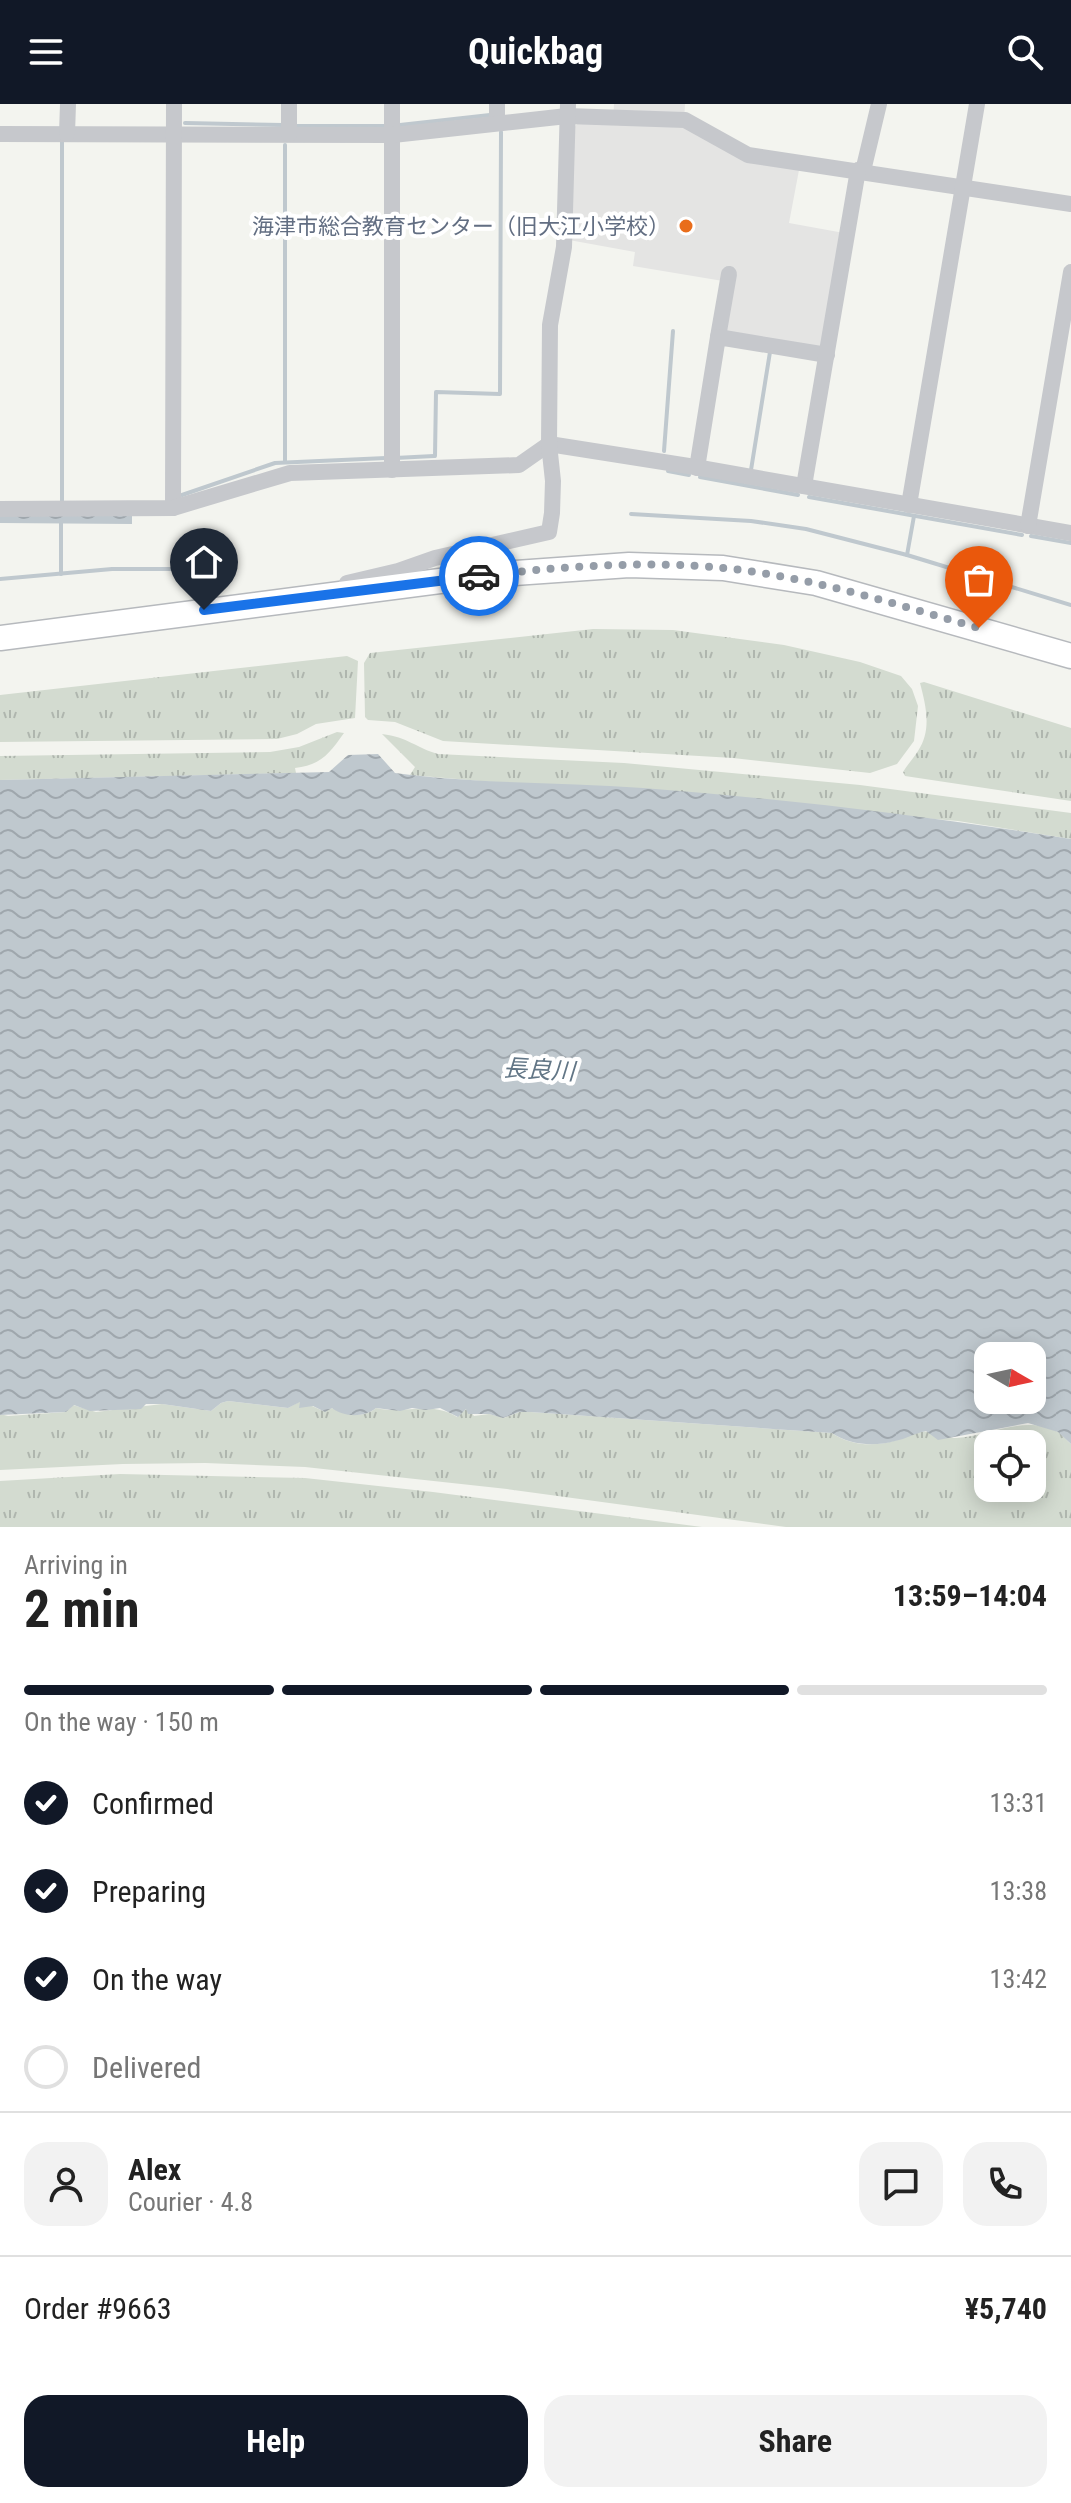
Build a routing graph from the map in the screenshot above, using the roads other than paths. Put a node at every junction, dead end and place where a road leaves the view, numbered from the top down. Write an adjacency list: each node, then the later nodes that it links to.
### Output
1 (68, 104): 11 (street)
2 (174, 104): 12 (street)
3 (289, 104): 13 (street)
4 (392, 104): 14 (street)
5 (497, 104): 9 (street)
6 (879, 104): 15 (street)
7 (977, 104): 16 (street)
8 (568, 110): 9 (street); 15 (street); 22 (street)
9 (497, 123): 14 (street)
10 (0, 134): 11 (street)
11 (67, 134): 12 (street)
12 (174, 134): 13 (street); 27 (street)
13 (289, 134): 14 (street)
14 (393, 135): 23 (street)
15 (861, 171): 16 (street); 21 (street)
16 (963, 187): 17 (street); 26 (street)
17 (1071, 204)
18 (1071, 272): 29 (street)
19 (729, 274): 20 (street)
20 (718, 337): 21 (street); 24 (street)
21 (827, 355): 25 (street)
22 (549, 444): 23 (street); 24 (street); 31 (street)
23 (392, 462): 27 (street)
24 (697, 468): 25 (street)
25 (804, 486): 26 (street)
26 (909, 505): 29 (street)
27 (173, 508): 28 (street)
28 (0, 509)
29 (1028, 526): 30 (street)
30 (1071, 533)
31 (292, 599): 32 (main road); 33 (main road)
32 (0, 638)
33 (1071, 656)

